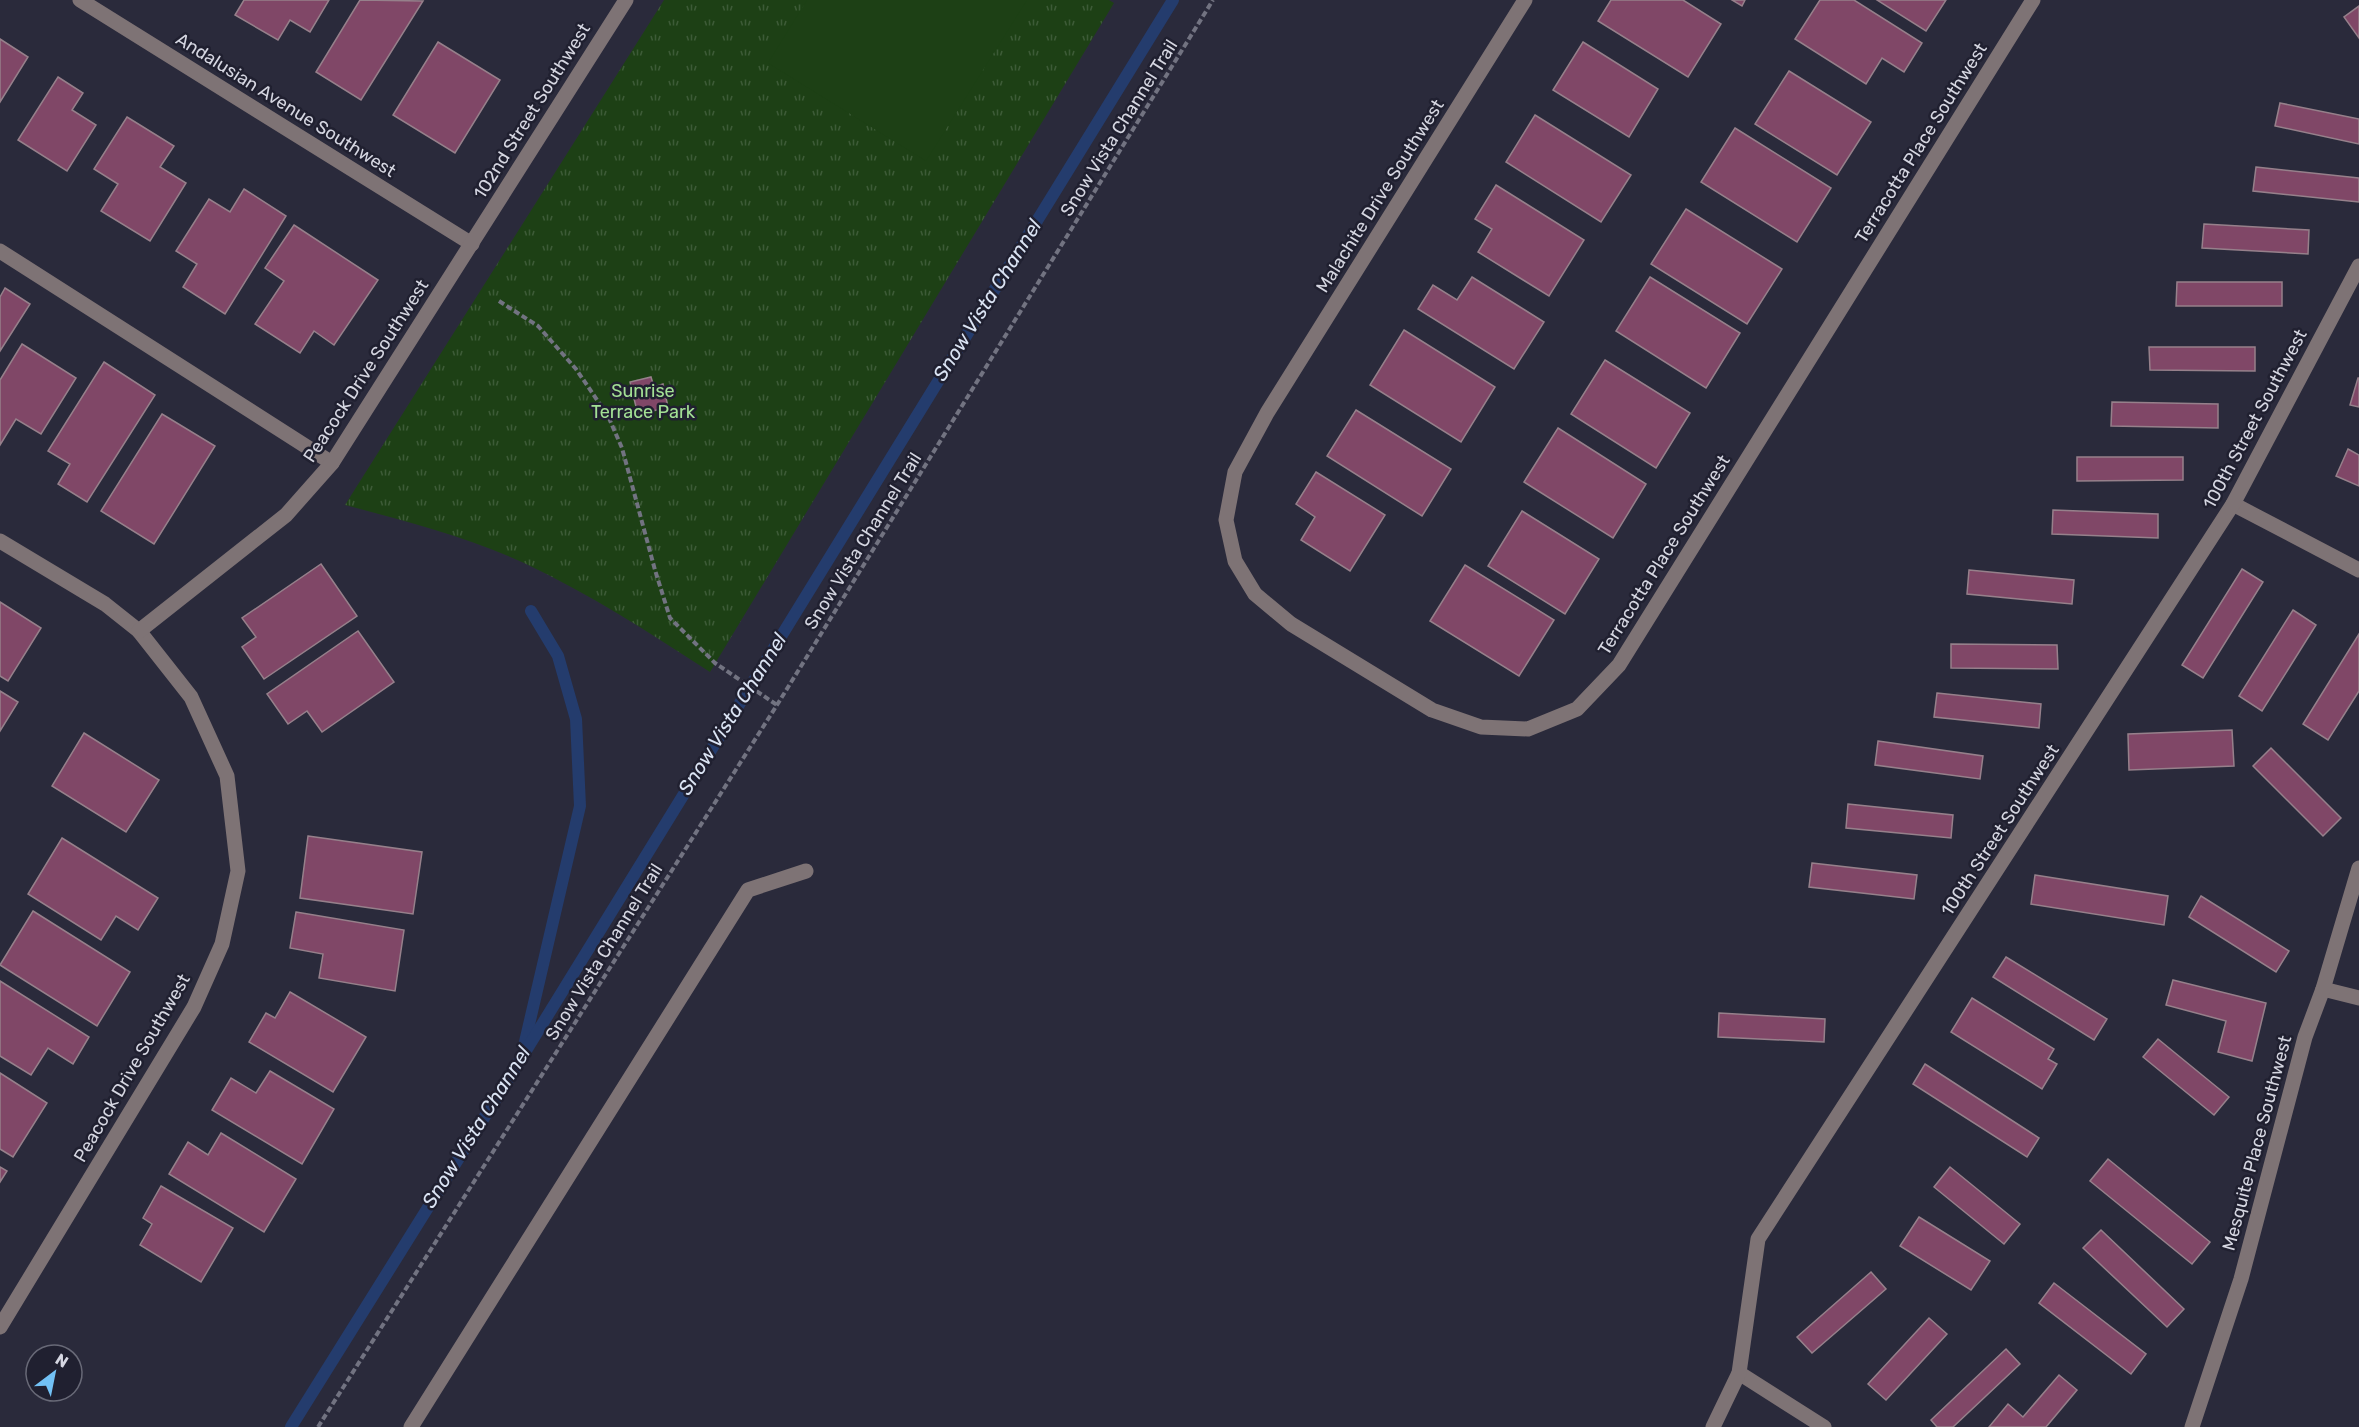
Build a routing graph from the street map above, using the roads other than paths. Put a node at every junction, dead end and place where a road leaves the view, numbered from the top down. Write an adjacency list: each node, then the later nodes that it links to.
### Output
1 (80, 0): 5 (street, Andalusian Avenue Southwest)
2 (626, 0): 5 (street, 102nd Street Southwest)
3 (1525, 0): 8 (street, Malachite Drive Southwest)
4 (2033, 0): 8 (street, Terracotta Place Southwest)
5 (472, 244): 9 (street, Peacock Drive Southwest)
6 (0, 251): 9 (street)
7 (2359, 266): 10 (street, 100th Street Southwest)
8 (1267, 413)
9 (332, 463): 13 (street, Peacock Drive Southwest)
10 (2233, 504): 12 (street); 19 (street, 100th Street Southwest)
11 (0, 541): 13 (street)
12 (2359, 570)
13 (139, 631): 18 (street, Peacock Drive Southwest)
14 (2359, 868): 16 (street, Mesquite Place Southwest)
15 (806, 871): 20 (street)
16 (2323, 989): 17 (street); 23 (street, Mesquite Place Southwest)
17 (2359, 998)
18 (0, 1327)
19 (1739, 1373): 21 (street, 100th Street Southwest); 22 (street)
20 (411, 1427)
21 (1713, 1427)
22 (1824, 1427)
23 (2192, 1427)

